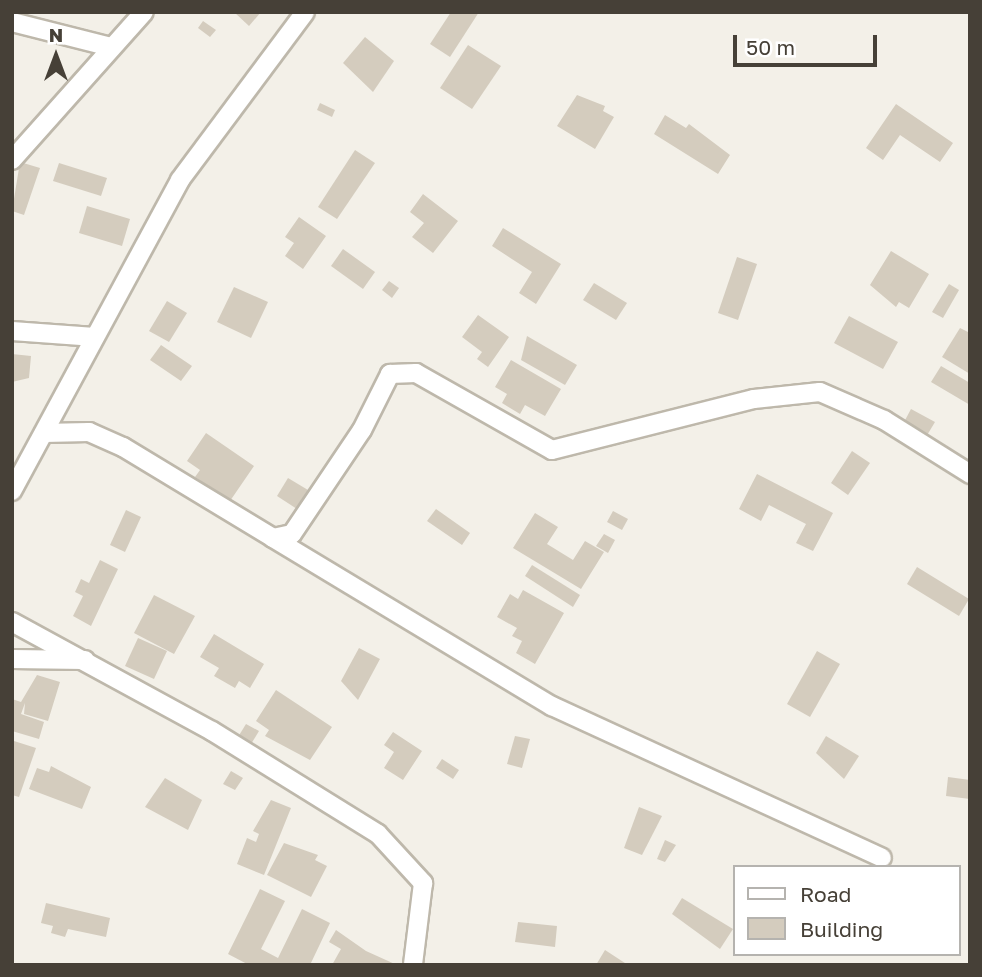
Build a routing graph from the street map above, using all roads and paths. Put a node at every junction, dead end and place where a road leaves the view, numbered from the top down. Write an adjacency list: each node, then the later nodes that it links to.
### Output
1 (144, 12): 4 (street)
2 (305, 12): 7 (street)
3 (12, 22): 4 (street)
4 (107, 46): 5 (street)
5 (12, 160)
6 (12, 331): 7 (street)
7 (95, 337): 8 (street)
8 (44, 433): 10 (street); 11 (street)
9 (970, 474): 11 (street)
10 (12, 491)
11 (273, 538): 15 (street)
12 (12, 622): 14 (street)
13 (12, 659): 14 (street)
14 (85, 660): 16 (street)
15 (882, 858)
16 (414, 965)

